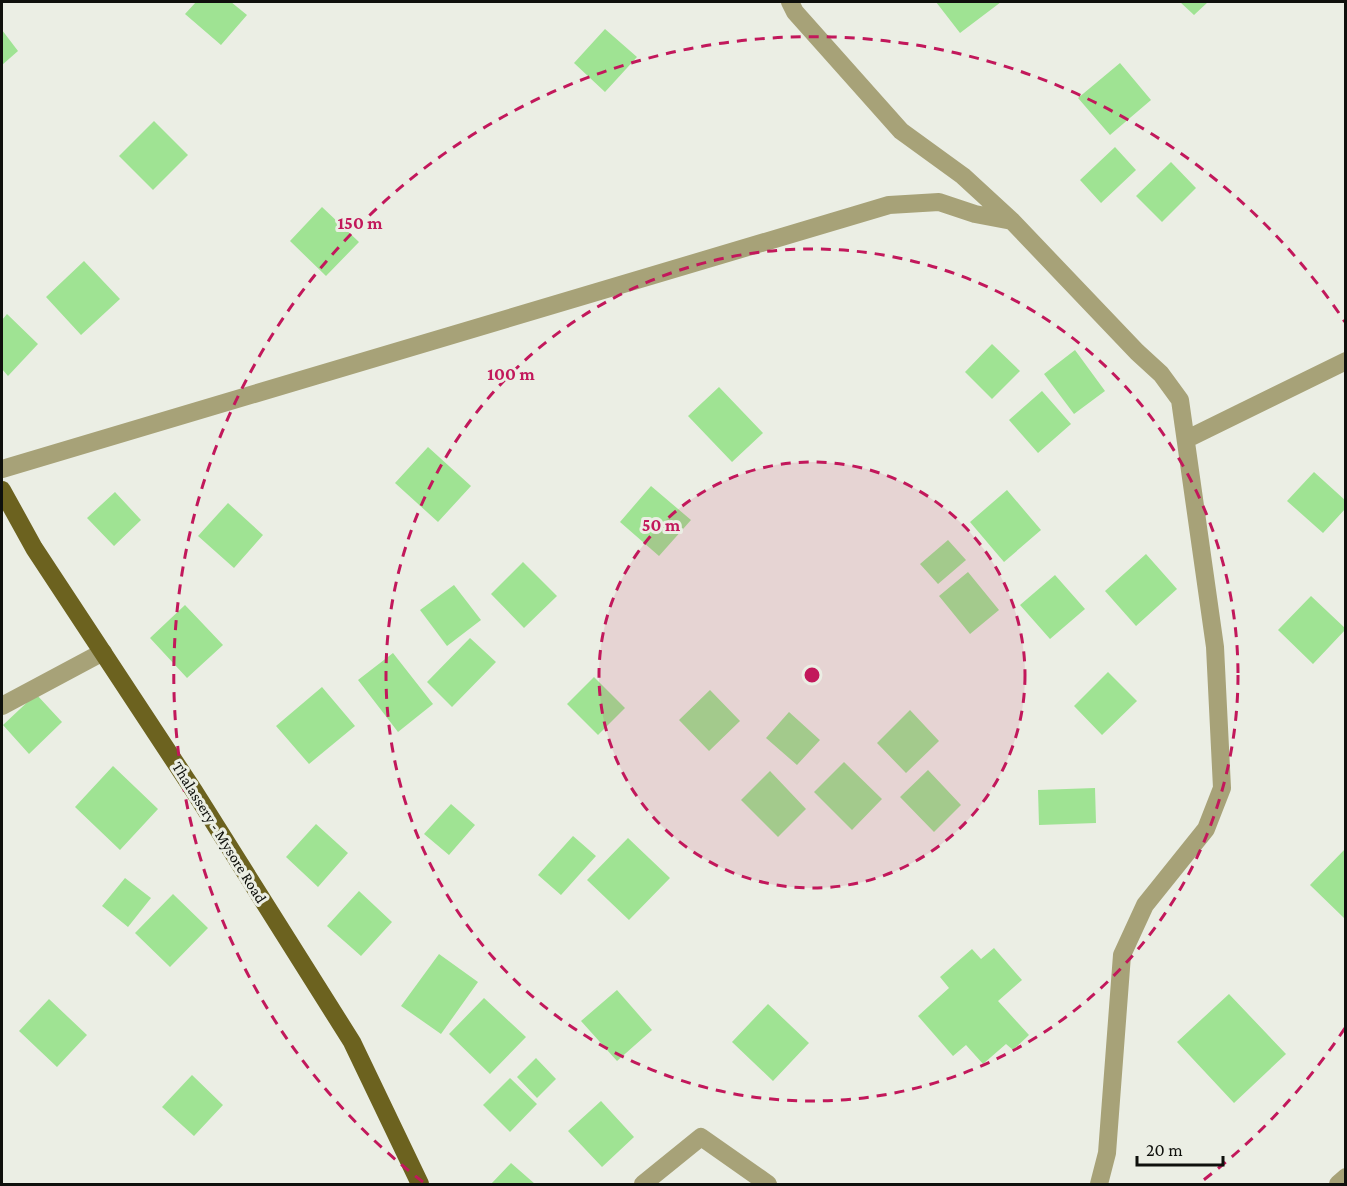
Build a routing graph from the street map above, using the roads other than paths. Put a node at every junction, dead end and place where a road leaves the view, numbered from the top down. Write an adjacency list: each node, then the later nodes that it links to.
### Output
1 (790, 2): 2 (street)
2 (1012, 221): 4 (street); 5 (street)
3 (1346, 361): 4 (street)
4 (1186, 439): 13 (street)
5 (2, 469)
6 (2, 490): 7 (main road, Thalassery - Mysore Road)
7 (103, 652): 8 (street); 10 (main road, Thalassery - Mysore Road)
8 (2, 706)
9 (1346, 1177): 14 (street)
10 (420, 1185)
11 (643, 1185): 12 (street)
12 (768, 1185)
13 (1100, 1185)
14 (1338, 1185)

